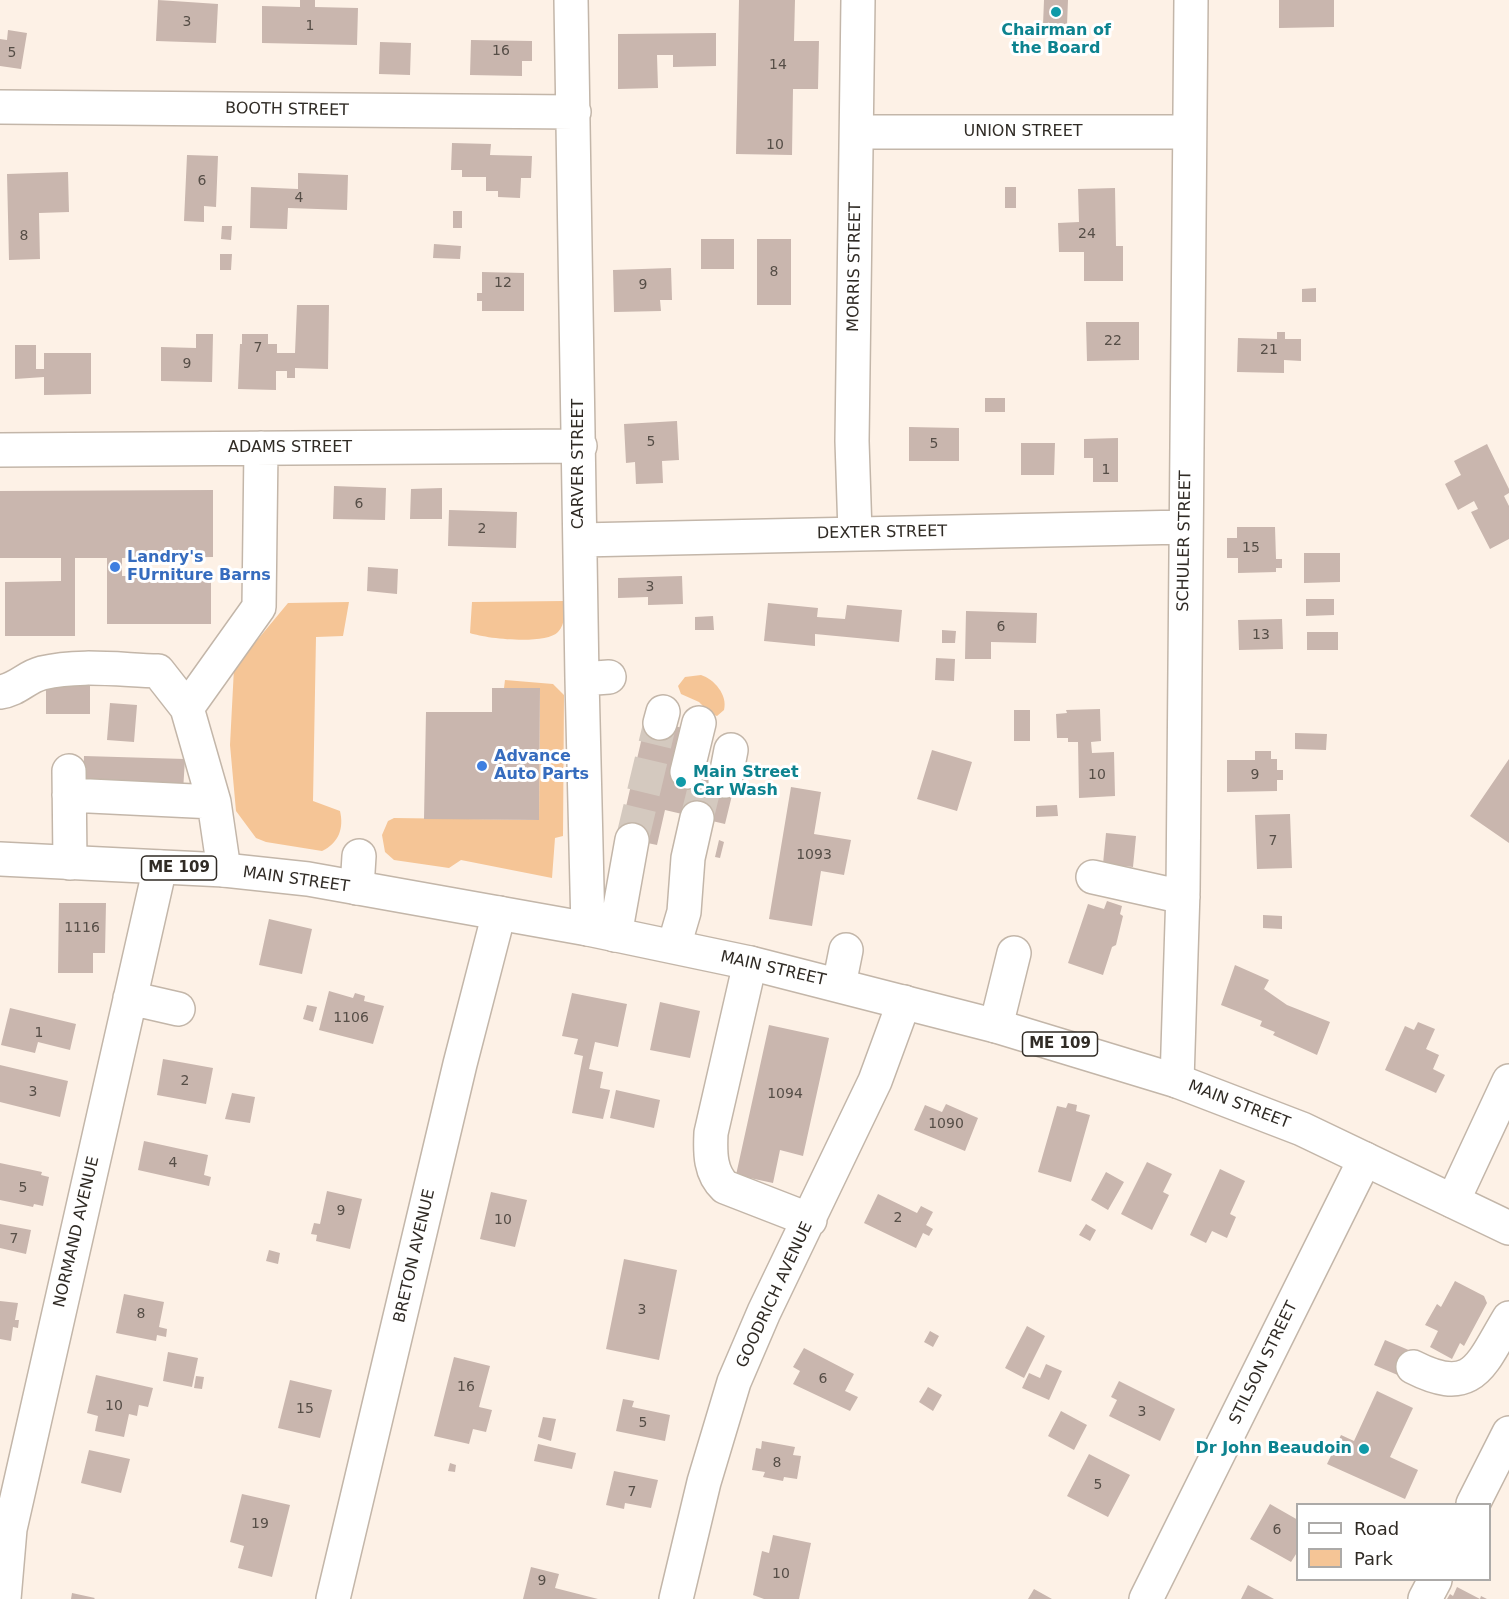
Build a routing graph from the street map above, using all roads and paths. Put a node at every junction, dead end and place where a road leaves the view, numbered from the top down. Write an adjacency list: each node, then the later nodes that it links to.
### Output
1 (572, 0): 5 (main road, CARVER STREET)
2 (858, 0): 6 (main road, MORRIS STREET)
3 (1191, 0): 7 (main road, SCHULER STREET)
4 (0, 107): 5 (main road, BOOTH STREET)
5 (574, 112): 8 (main road, CARVER STREET)
6 (857, 132): 7 (main road, UNION STREET); 12 (main road, MORRIS STREET)
7 (1189, 132): 11 (main road, SCHULER STREET)
8 (580, 446): 9 (main road, ADAMS STREET); 13 (main road, CARVER STREET)
9 (261, 448): 10 (main road, ADAMS STREET); 15 (main road)
10 (0, 450)
11 (1185, 527): 12 (main road, DEXTER STREET); 26 (main road, SCHULER STREET)
12 (855, 533): 13 (main road, DEXTER STREET)
13 (580, 540): 28 (main road, CARVER STREET)
14 (0, 692): 15 (main road)
15 (187, 708): 16 (main road)
16 (214, 802): 21 (main road); 23 (main road)
17 (696, 817): 29 (main road)
18 (632, 840): 28 (main road)
19 (358, 856): 25 (main road)
20 (0, 859): 21 (main road, MAIN STREET / ME 109)
21 (70, 863): 22 (main road, MAIN STREET / ME 109)
22 (160, 867): 23 (main road, MAIN STREET / ME 109); 34 (main road, NORMAND AVENUE)
23 (224, 870): 25 (main road, MAIN STREET / ME 109)
24 (1094, 877): 26 (main road)
25 (357, 888): 27 (main road, MAIN STREET / ME 109)
26 (1183, 897): 38 (main road, SCHULER STREET)
27 (499, 913): 28 (main road, MAIN STREET / ME 109); 50 (main road, BRETON AVENUE)
28 (602, 932): 29 (main road, MAIN STREET / ME 109)
29 (674, 946): 32 (main road, MAIN STREET / ME 109)
30 (846, 950): 33 (main road)
31 (1014, 953): 37 (main road)
32 (750, 963): 33 (main road, MAIN STREET / ME 109); 42 (main road)
33 (839, 985): 35 (main road, MAIN STREET / ME 109)
34 (130, 998): 36 (main road); 49 (main road, NORMAND AVENUE)
35 (904, 1002): 37 (main road, MAIN STREET / ME 109); 42 (main road, GOODRICH AVENUE)
36 (178, 1009)
37 (996, 1026): 38 (main road, MAIN STREET / ME 109)
38 (1177, 1081): 40 (main road, MAIN STREET / ME 109)
39 (1509, 1081): 41 (main road)
40 (1365, 1159): 41 (main road, MAIN STREET / ME 109); 52 (main road, STILSON STREET)
41 (1453, 1201): 43 (main road, MAIN STREET / ME 109)
42 (810, 1220): 51 (main road, GOODRICH AVENUE)
43 (1509, 1227)
44 (1509, 1318): 45 (main road)
45 (1413, 1367)
46 (1509, 1433): 47 (main road)
47 (1474, 1503)
48 (1434, 1581): 53 (main road)
49 (4, 1599)
50 (333, 1599)
51 (676, 1599)
52 (1146, 1599)
53 (1425, 1599)

